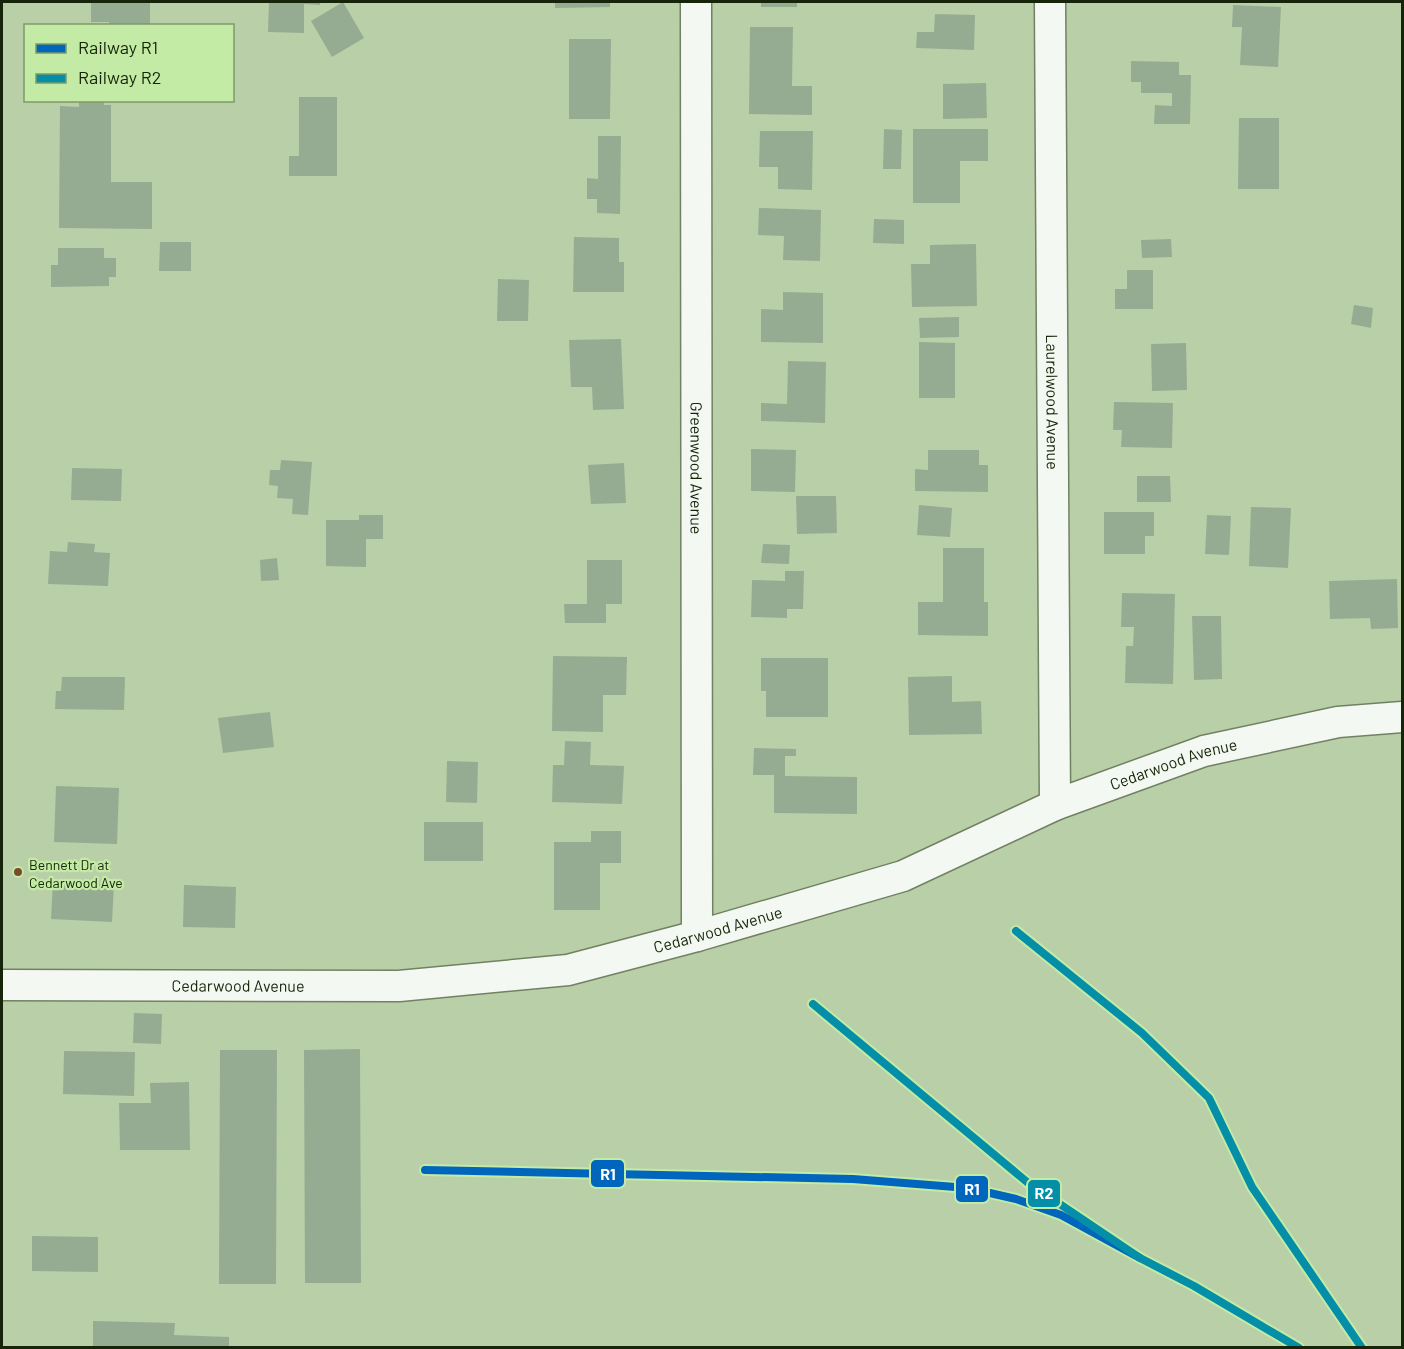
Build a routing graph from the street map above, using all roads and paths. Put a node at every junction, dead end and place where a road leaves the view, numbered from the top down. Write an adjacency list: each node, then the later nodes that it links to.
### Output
1 (696, 2): 5 (street, Greenwood Avenue)
2 (1050, 2): 4 (street, Laurelwood Avenue)
3 (1402, 717): 4 (street, Cedarwood Avenue)
4 (1055, 805): 5 (street, Cedarwood Avenue)
5 (697, 936): 6 (street, Cedarwood Avenue)
6 (2, 985)

